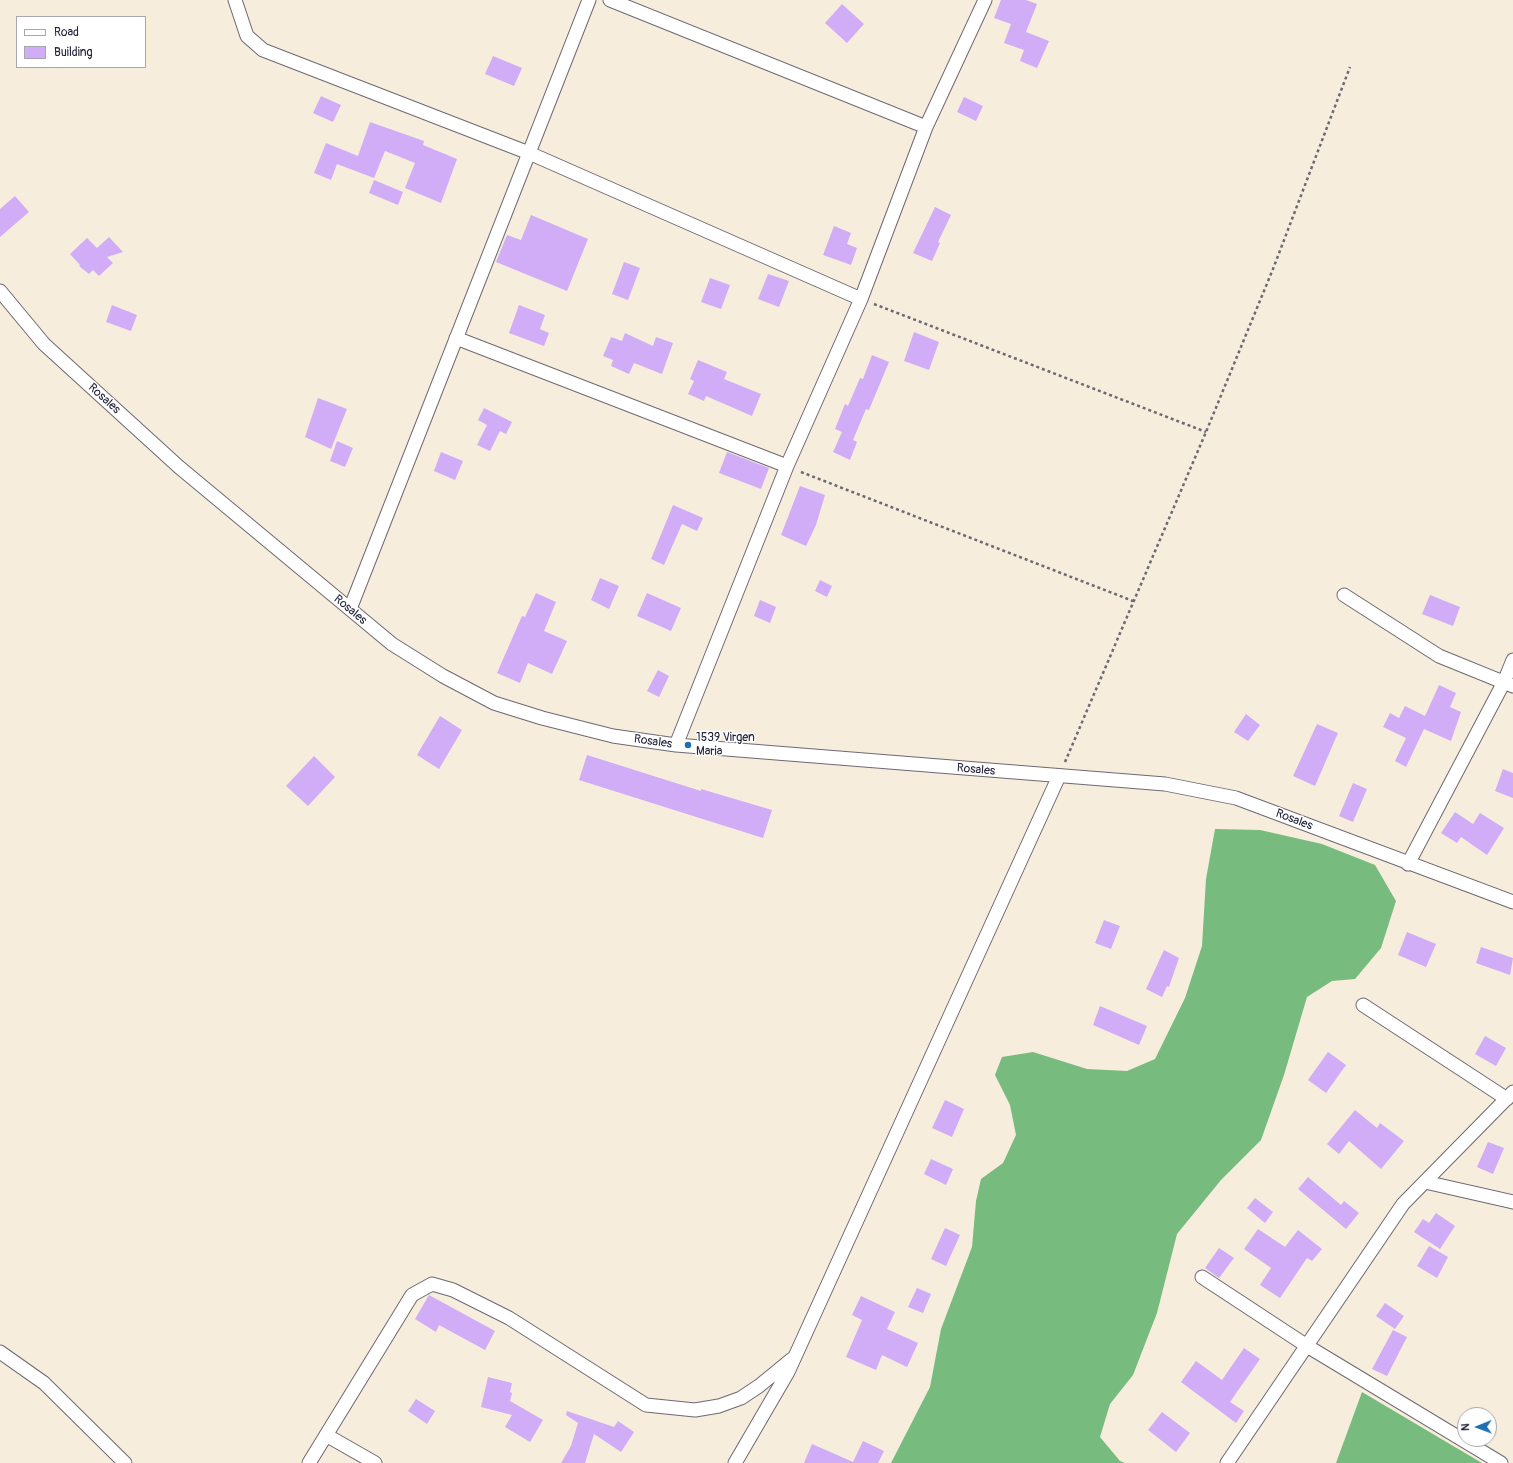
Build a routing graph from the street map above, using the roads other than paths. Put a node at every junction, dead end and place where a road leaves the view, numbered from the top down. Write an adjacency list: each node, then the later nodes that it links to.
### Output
1 (235, 0): 6 (street)
2 (589, 0): 6 (street)
3 (610, 0): 5 (street)
4 (985, 0): 5 (street)
5 (926, 127): 8 (street)
6 (528, 154): 8 (street); 9 (street)
7 (0, 291): 12 (street, Rosales)
8 (861, 299): 10 (street)
9 (456, 338): 10 (street); 12 (street)
10 (787, 466): 15 (street)
11 (1344, 595): 14 (street)
12 (350, 609): 15 (street, Rosales)
13 (1513, 660): 14 (street)
14 (1508, 684): 17 (street)
15 (676, 745): 16 (street, Rosales)
16 (1060, 776): 17 (street, Rosales); 26 (street)
17 (1408, 864): 18 (street, Rosales)
18 (1513, 902)
19 (1363, 1005): 20 (street)
20 (1510, 1095): 21 (street)
21 (1425, 1182): 22 (street); 24 (street)
22 (1513, 1202)
23 (1202, 1277): 24 (street)
24 (1307, 1346): 32 (street); 33 (street)
25 (0, 1352): 28 (street)
26 (795, 1356): 27 (street); 31 (street)
27 (326, 1435): 29 (street); 30 (street)
28 (125, 1463)
29 (309, 1463)
30 (375, 1463)
31 (735, 1463)
32 (1227, 1463)
33 (1501, 1463)

